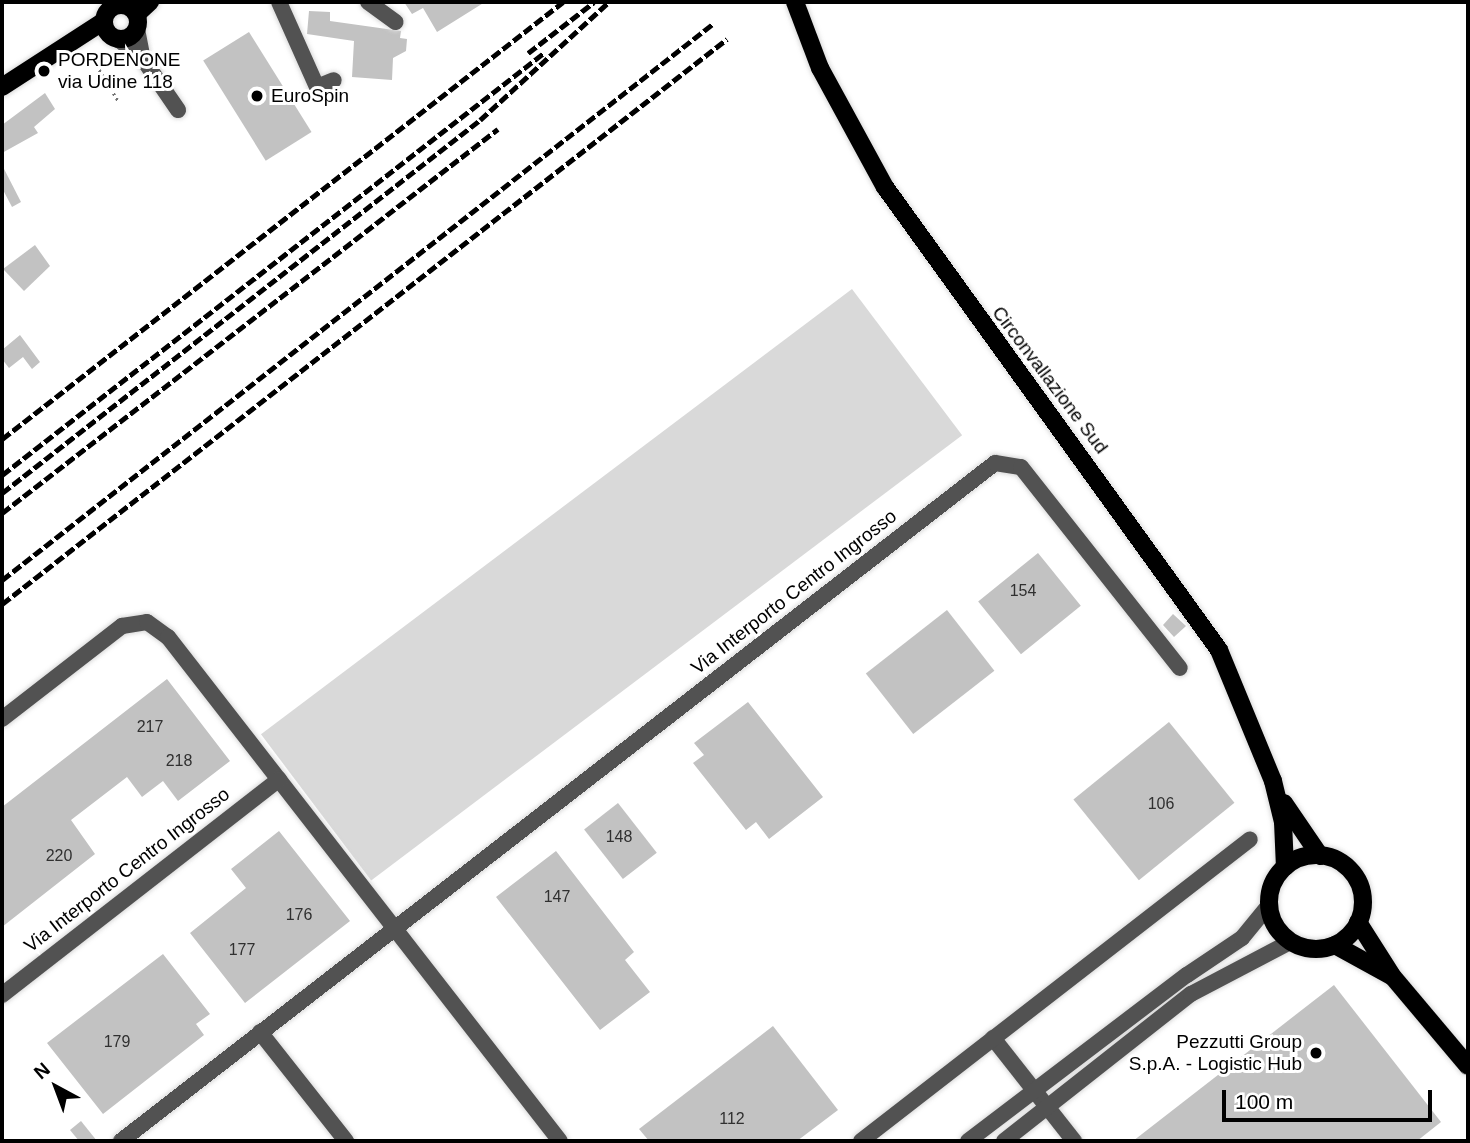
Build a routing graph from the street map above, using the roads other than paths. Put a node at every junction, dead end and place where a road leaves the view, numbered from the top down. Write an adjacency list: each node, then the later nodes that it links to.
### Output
1 (279, 2): 8 (street)
2 (369, 2): 5 (street)
3 (795, 2): 14 (main road, Circonvallazione Sud)
4 (138, 10): 6 (main road); 6 (main road); 7 (street)
5 (396, 22)
6 (111, 32): 7 (street); 9 (main road)
7 (143, 59): 10 (street)
8 (334, 80)
9 (2, 87)
10 (177, 110)
11 (1180, 668): 20 (street, Via Interporto Centro Ingrosso)
12 (2, 719): 13 (street)
13 (279, 779): 20 (street); 24 (street, Via Interporto Centro Ingrosso)
14 (1273, 781): 16 (main road); 17 (main road)
15 (1250, 839): 26 (street)
16 (1320, 856): 17 (main road); 19 (main road)
17 (1285, 867): 18 (main road)
18 (1269, 905): 21 (main road); 28 (street)
19 (1358, 922): 22 (main road); 23 (main road)
20 (394, 928): 25 (street, Via Interporto Centro Ingrosso); 32 (street)
21 (1290, 942): 22 (main road); 29 (street)
22 (1335, 945): 23 (main road)
23 (1392, 977): 27 (main road)
24 (2, 995)
25 (260, 1032): 30 (street, Via Interporto Centro Ingrosso); 31 (street)
26 (993, 1038): 28 (street); 33 (street)
27 (1468, 1066)
28 (1034, 1090): 29 (street); 34 (street)
29 (1048, 1107): 35 (street); 36 (street)
30 (121, 1141)
31 (346, 1141)
32 (560, 1141)
33 (862, 1141)
34 (968, 1141)
35 (1004, 1141)
36 (1074, 1141)

